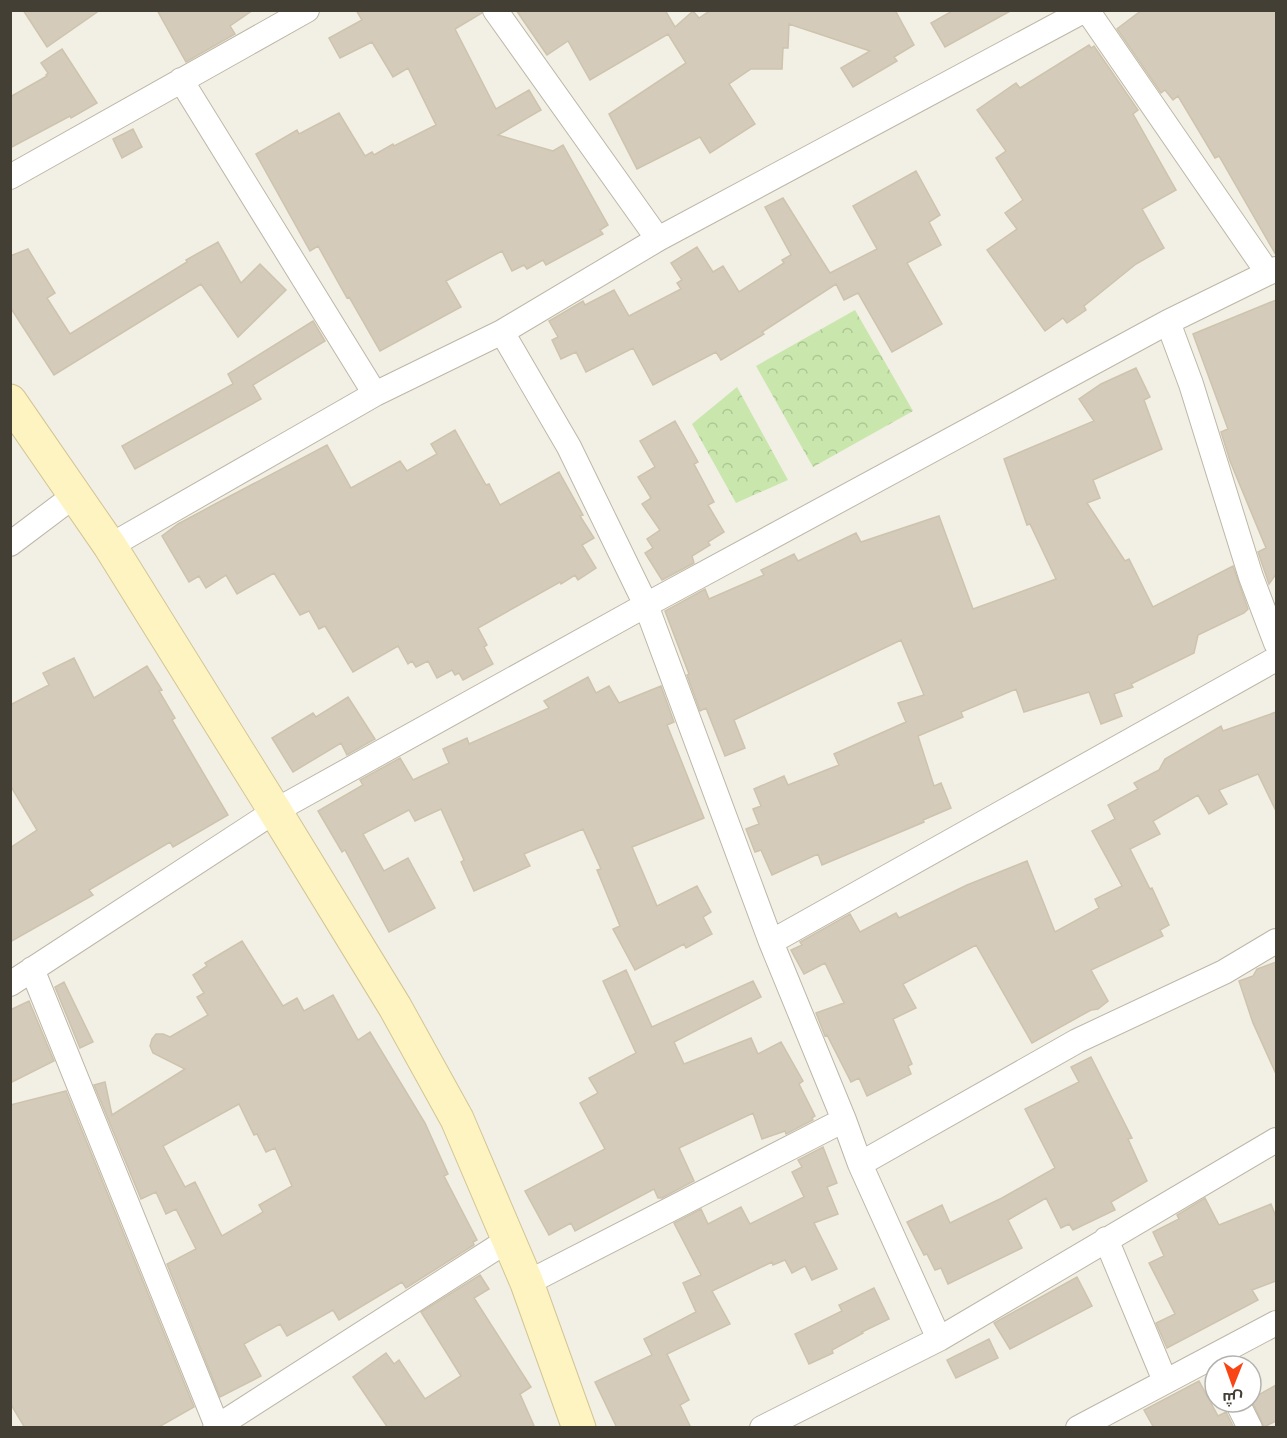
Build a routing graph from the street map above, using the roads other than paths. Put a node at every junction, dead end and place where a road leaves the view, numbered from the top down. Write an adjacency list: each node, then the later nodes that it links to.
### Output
1 (307, 10): 4 (street)
2 (495, 10): 6 (street)
3 (1086, 10): 6 (street); 7 (street)
4 (181, 80): 5 (street); 10 (street)
5 (10, 177)
6 (658, 239): 9 (street)
7 (1272, 271): 8 (street)
8 (1168, 322): 15 (street); 16 (street)
9 (502, 332): 10 (street); 15 (street)
10 (375, 394): 14 (street)
11 (10, 401): 12 (street)
12 (75, 495): 13 (street); 14 (street)
13 (10, 543)
14 (110, 546): 18 (street)
15 (646, 605): 18 (street); 20 (street)
16 (1276, 643)
17 (1276, 659): 20 (street)
18 (274, 811): 21 (street); 27 (street)
19 (1276, 941): 25 (street)
20 (771, 942): 23 (street)
21 (32, 969): 22 (street); 35 (street)
22 (10, 984)
23 (844, 1120): 25 (street); 28 (street)
24 (1276, 1140): 26 (street)
25 (860, 1164): 30 (street)
26 (1106, 1239): 30 (street); 33 (street)
27 (508, 1240): 28 (street); 35 (street)
28 (527, 1282): 36 (street)
29 (1276, 1323): 31 (street)
30 (939, 1339): 37 (street)
31 (1226, 1354)
32 (1203, 1366): 33 (street)
33 (1165, 1381): 38 (street)
34 (1243, 1414): 39 (street)
35 (216, 1427)
36 (579, 1428)
37 (762, 1428)
38 (1078, 1428)
39 (1250, 1428)

